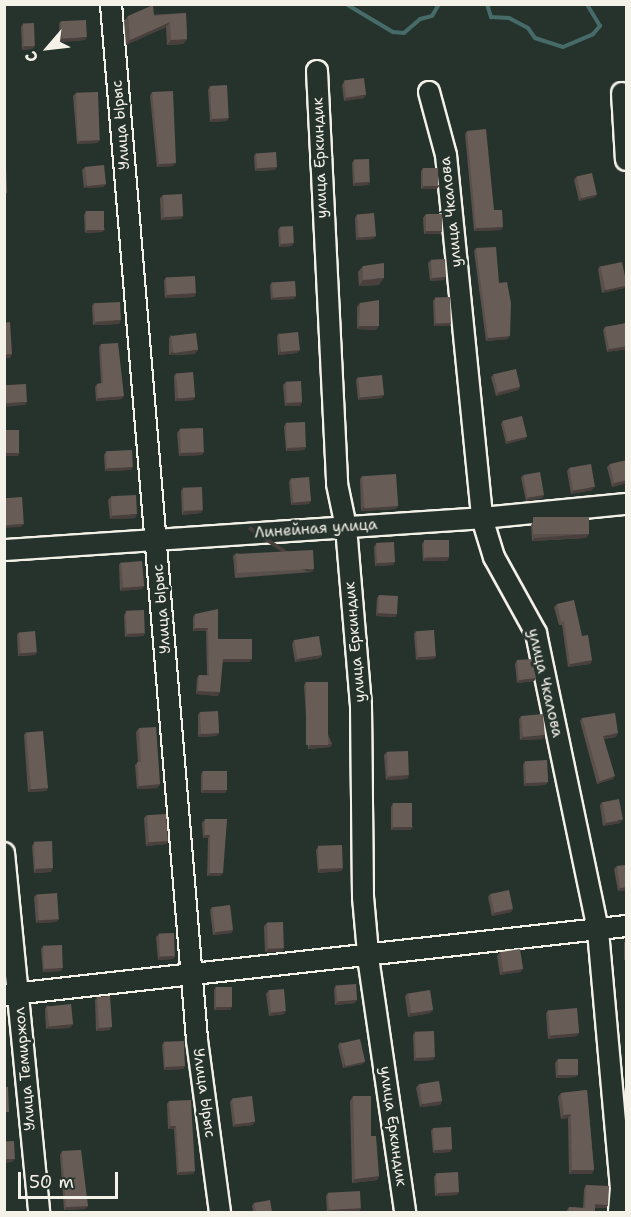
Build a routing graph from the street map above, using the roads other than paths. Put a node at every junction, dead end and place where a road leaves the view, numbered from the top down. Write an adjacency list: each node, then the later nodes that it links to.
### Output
1 (111, 4): 9 (street, Улица Ырыс)
2 (317, 71): 8 (street, улица Еркиндик)
3 (429, 92): 7 (street, улица Чкалова)
4 (622, 93): 5 (street)
5 (627, 160)
6 (627, 504): 7 (street, Линейная улица)
7 (482, 518): 8 (street, Линейная улица); 13 (street, улица Чкалова)
8 (346, 527): 9 (street, Линейная улица); 14 (street, улица Еркиндик)
9 (156, 539): 10 (street, Линейная улица); 15 (street, Улица Ырыс)
10 (4, 550)
11 (4, 853): 16 (street, Улица Темиржол)
12 (627, 926): 13 (street)
13 (598, 931): 14 (street); 20 (street, улица Чкалова)
14 (368, 957): 15 (street); 19 (street, улица Еркиндик)
15 (192, 974): 16 (street); 18 (street, Улица Ырыс)
16 (11, 994): 17 (street, Улица Темиржол)
17 (39, 1212)
18 (220, 1212)
19 (405, 1212)
20 (619, 1212)

